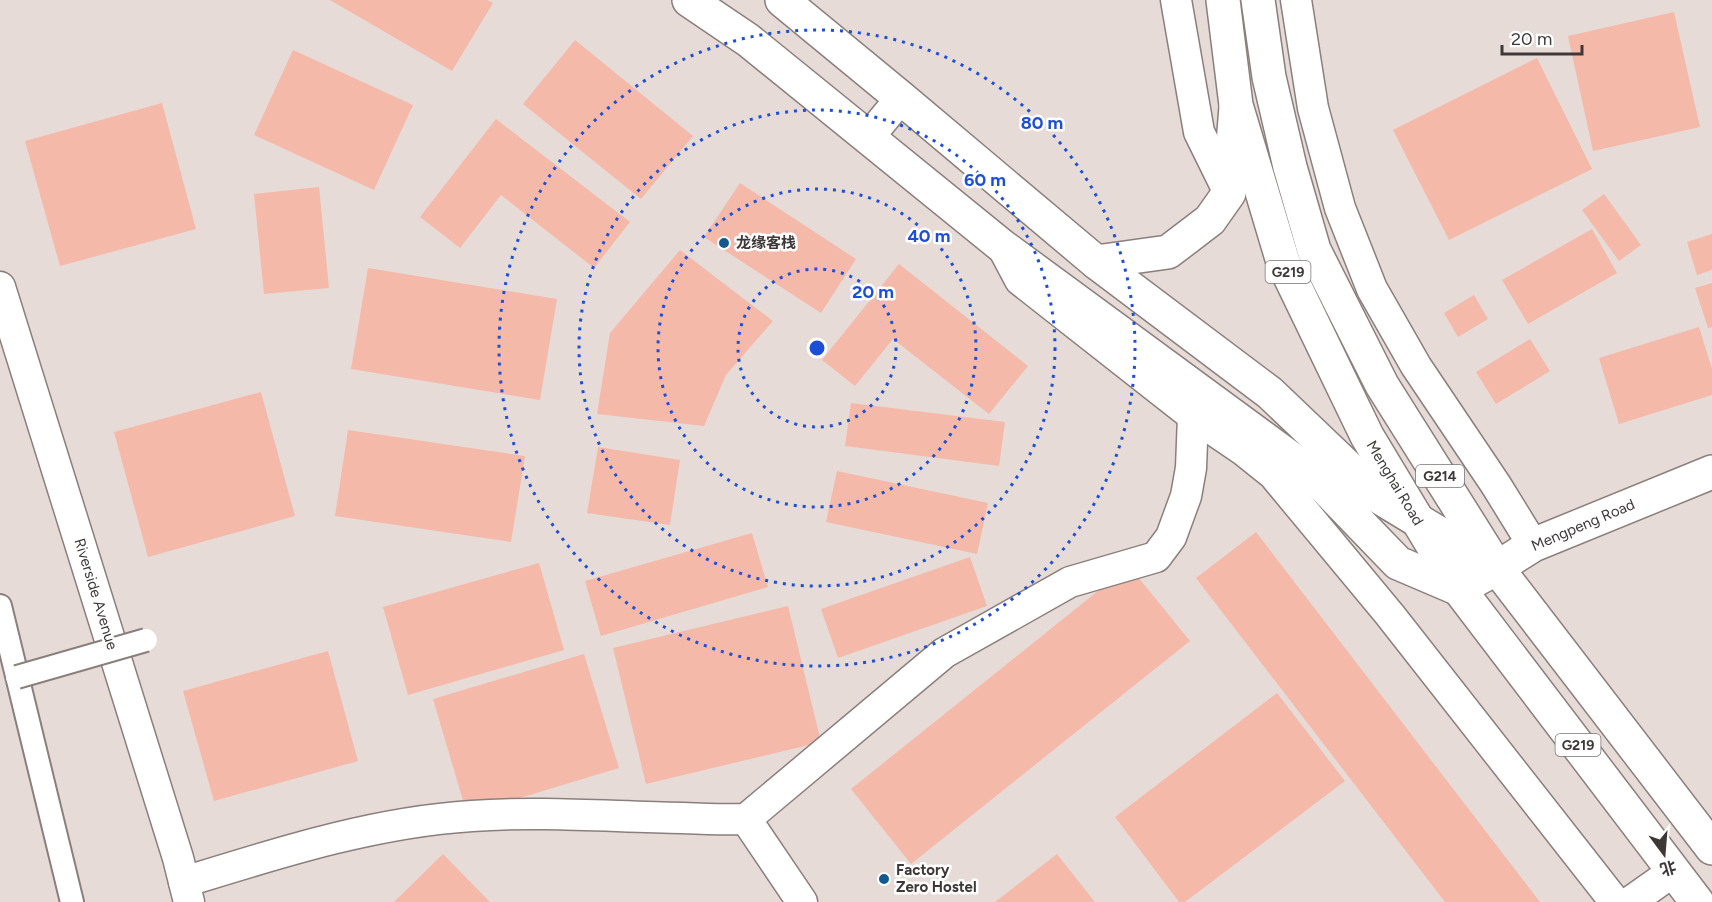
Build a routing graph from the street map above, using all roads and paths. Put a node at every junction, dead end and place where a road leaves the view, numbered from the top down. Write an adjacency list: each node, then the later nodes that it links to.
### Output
1 (689, 0): 9 (main road)
2 (782, 0): 7 (main road)
3 (1176, 0): 10 (street)
4 (1223, 0): 8 (main road, Menghai Road / G219)
5 (1258, 0): 14 (main road, G219)
6 (1296, 0): 18 (street)
7 (902, 98): 9 (street); 12 (main road)
8 (1236, 105): 10 (main road); 17 (main road, Menghai Road / G219)
9 (868, 138): 11 (main road)
10 (1229, 193): 12 (main road)
11 (1002, 246): 15 (street); 20 (main road)
12 (1096, 262): 17 (main road)
13 (0, 286): 27 (street, Riverside Avenue)
14 (1382, 385): 19 (main road, G214)
15 (1193, 416): 24 (street); 30 (street)
16 (1712, 472): 18 (main road, Mengpeng Road)
17 (1417, 520): 19 (main road); 20 (main road, Menghai Road)
18 (1533, 545): 19 (main road, Mengpeng Road)
19 (1497, 568): 20 (main road, Mengpeng Road); 25 (main road, G219)
20 (1459, 589): 26 (main road, Menghai Road / G219)
21 (0, 606): 23 (street)
22 (146, 640): 23 (street, bridge)
23 (17, 676): 28 (street)
24 (746, 819): 27 (street); 29 (street)
25 (1712, 848)
26 (1674, 871): 31 (street); 32 (main road, Menghai Road / G219)
27 (187, 892)
28 (72, 902)
29 (802, 902)
30 (1615, 902)
31 (1630, 902)
32 (1697, 902)

